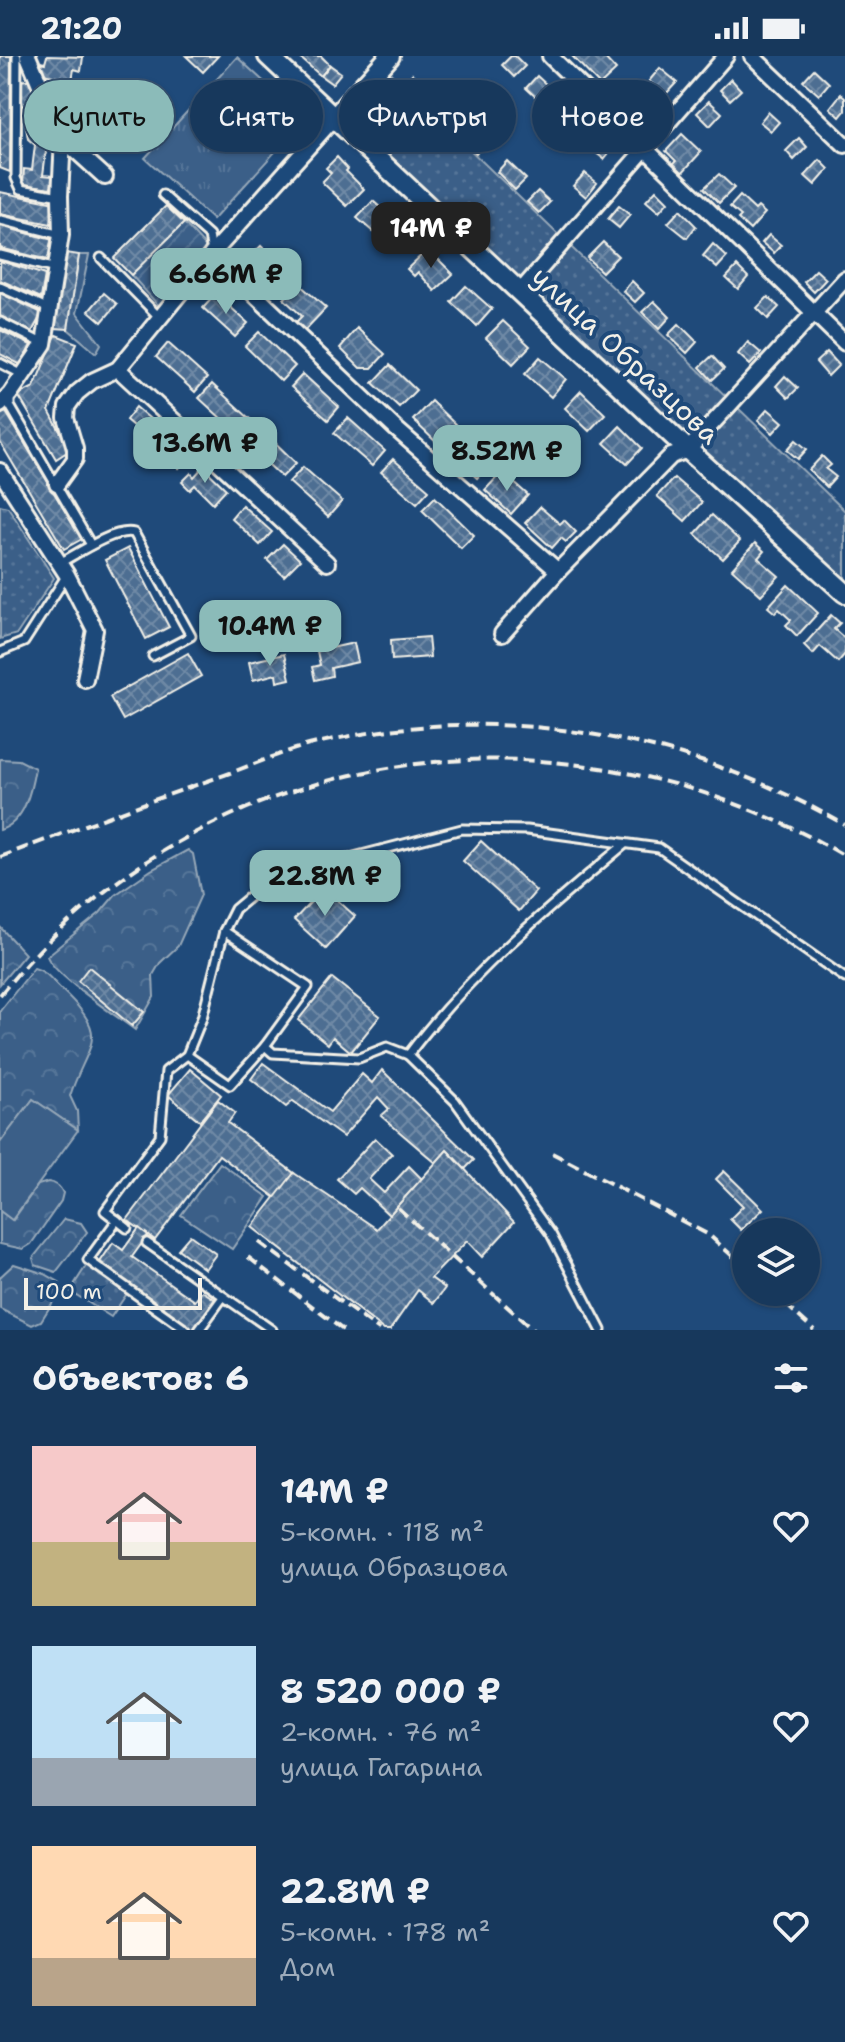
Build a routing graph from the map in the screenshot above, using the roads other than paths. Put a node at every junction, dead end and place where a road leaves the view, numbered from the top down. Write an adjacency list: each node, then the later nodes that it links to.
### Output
1 (17, 56): 19 (lane)
2 (28, 56): 8 (street)
3 (268, 56): 11 (street, улица Образцова)
4 (390, 56): 11 (street)
5 (550, 56): 9 (street)
6 (726, 56): 10 (street)
7 (752, 56): 12 (street)
8 (37, 80)
9 (574, 80)
10 (673, 116)
11 (334, 118): 22 (street); 28 (street, улица Образцова)
12 (845, 145)
13 (62, 152): 19 (street)
14 (77, 152): 17 (street)
15 (641, 152): 28 (street)
16 (647, 152): 30 (street)
17 (105, 177)
18 (163, 195): 22 (lane)
19 (60, 196): 21 (street)
20 (1, 220): 21 (lane)
21 (61, 235): 25 (street)
22 (212, 254): 31 (street); 45 (street)
23 (0, 255): 25 (lane)
24 (101, 258): 31 (lane)
25 (57, 269): 29 (street)
26 (845, 279): 30 (street)
27 (0, 287): 29 (lane)
28 (519, 293): 39 (street, улица Образцова)
29 (51, 310): 34 (street)
30 (815, 314): 33 (street); 39 (street)
31 (160, 318): 36 (street)
32 (0, 322): 34 (lane)
33 (845, 343)
34 (44, 344): 37 (street)
35 (0, 363): 37 (lane)
36 (118, 369): 41 (street); 43 (street)
37 (24, 376): 38 (street)
38 (5, 399): 41 (lane)
39 (688, 450): 45 (street); 46 (street, улица Образцова)
40 (0, 471): 44 (street)
41 (57, 484): 42 (lane)
42 (91, 545): 44 (lane); 49 (lane)
43 (327, 563)
44 (64, 569): 48 (lane); 50 (street)
45 (558, 571): 47 (street)
46 (845, 593)
47 (502, 634)
48 (0, 652)
49 (153, 656)
50 (85, 679)
51 (625, 844): 52 (lane); 53 (lane); 56 (lane)
52 (224, 931): 54 (lane); 55 (lane)
53 (845, 978)
54 (265, 1046): 55 (lane); 56 (lane)
55 (187, 1055): 57 (lane)
56 (408, 1055): 64 (lane)
57 (117, 1220): 58 (lane); 61 (lane)
58 (127, 1228)
59 (147, 1243): 60 (lane)
60 (223, 1297): 62 (lane); 63 (lane)
61 (186, 1330)
62 (199, 1330)
63 (272, 1330)
64 (601, 1330)

